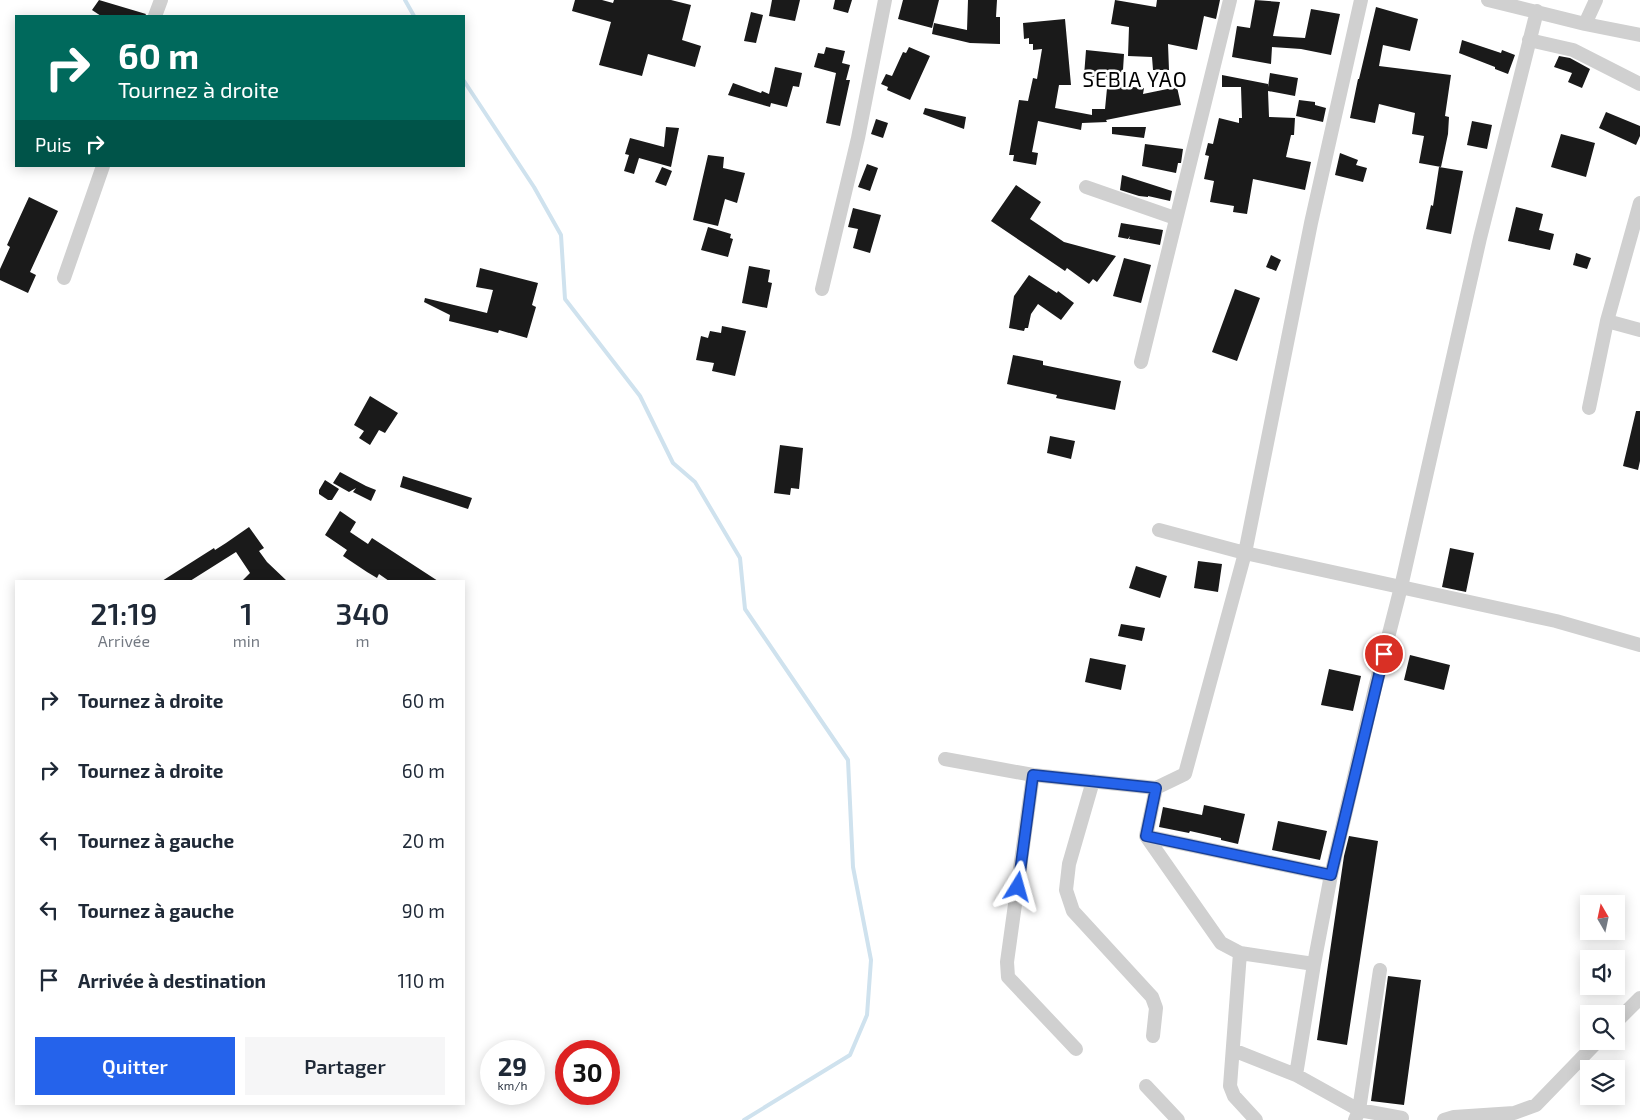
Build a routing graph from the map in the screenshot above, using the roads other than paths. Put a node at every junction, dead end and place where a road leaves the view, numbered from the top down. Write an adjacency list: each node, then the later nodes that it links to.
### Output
1 (161, 0): 8 (street)
2 (884, 0): 18 (street)
3 (1230, 0): 16 (street)
4 (1361, 0): 24 (street)
5 (1488, 0): 7 (street)
6 (1596, 0): 9 (street)
7 (1536, 11): 9 (street); 11 (street)
8 (155, 15)
9 (1585, 24): 10 (street)
10 (1640, 35)
11 (1529, 40): 12 (street); 25 (street)
12 (1640, 84)
13 (103, 167): 17 (street)
14 (1086, 187): 16 (street)
15 (1640, 203): 19 (street)
16 (1175, 218): 21 (street)
17 (64, 278)
18 (822, 289)
19 (1606, 321): 20 (street); 22 (street)
20 (1640, 330)
21 (1141, 362)
22 (1589, 408)
23 (1159, 530): 24 (street)
24 (1245, 553): 25 (street); 30 (street)
25 (1401, 587): 26 (street); 32 (street)
26 (1640, 646)
27 (944, 759): 28 (street)
28 (1033, 775): 29 (street); 39 (street)
29 (1093, 781): 30 (street); 38 (street)
30 (1156, 788): 31 (street)
31 (1146, 836): 32 (street); 33 (street)
32 (1331, 875): 34 (street)
33 (1240, 953): 34 (street); 40 (street)
34 (1314, 964): 42 (street)
35 (1380, 970): 44 (street)
36 (1640, 998): 37 (street)
37 (1625, 1013)
38 (1153, 1036)
39 (1076, 1049)
40 (1232, 1050): 42 (street); 47 (street)
41 (1589, 1050): 48 (street)
42 (1296, 1075): 44 (street)
43 (1146, 1086): 46 (street)
44 (1357, 1115): 45 (street)
45 (1402, 1118)
46 (1178, 1120)
47 (1256, 1120)
48 (1444, 1120)

